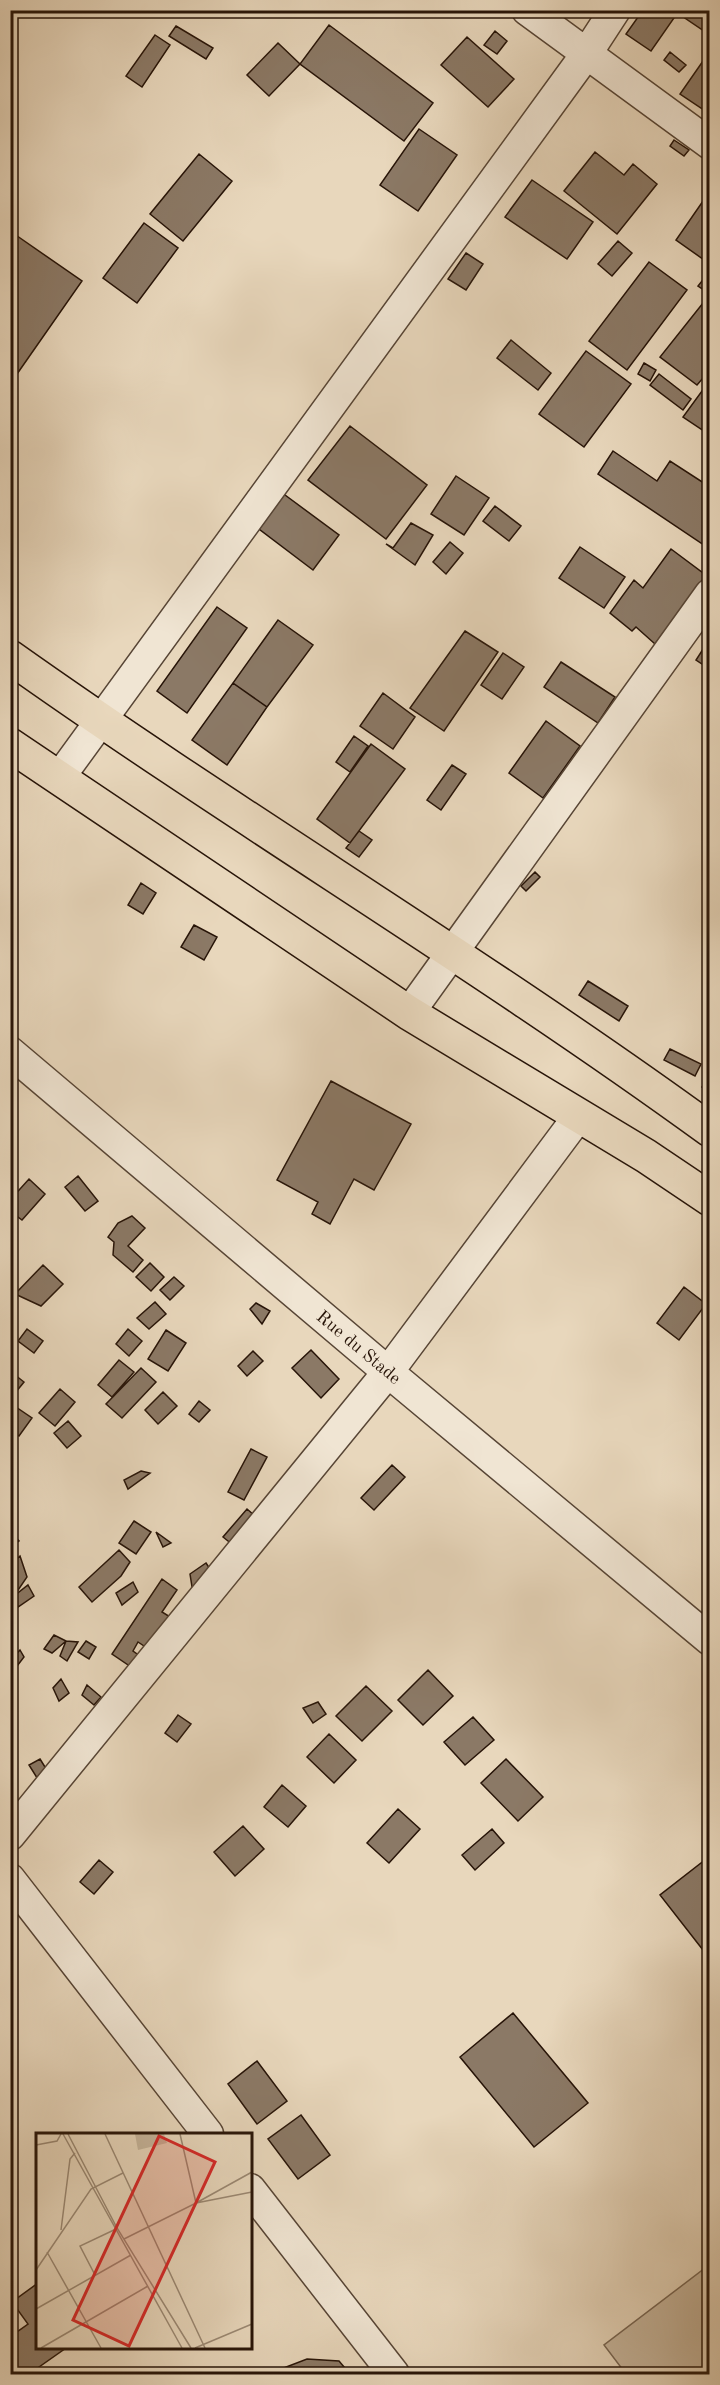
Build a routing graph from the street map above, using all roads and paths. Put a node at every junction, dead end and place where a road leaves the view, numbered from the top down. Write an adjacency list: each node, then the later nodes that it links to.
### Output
1 (527, 10): 3 (street)
2 (615, 10): 3 (street)
3 (587, 53): 4 (street); 7 (street)
4 (710, 144)
5 (710, 594): 10 (street)
6 (10, 657): 7 (main road)
7 (100, 721): 9 (street); 10 (main road)
8 (10, 745): 9 (main road)
9 (59, 778): 11 (main road)
10 (453, 953): 11 (street); 14 (main road)
11 (409, 1013): 13 (main road)
12 (10, 1052): 16 (street, Rue du Stade)
13 (578, 1117): 15 (main road); 16 (street)
14 (710, 1130)
15 (709, 1199)
16 (388, 1372): 17 (street, Rue du Stade); 18 (street)
17 (710, 1640)
18 (10, 1835)
19 (10, 1879): 20 (street)
20 (207, 2133)
21 (252, 2192): 22 (street)
22 (394, 2374)

